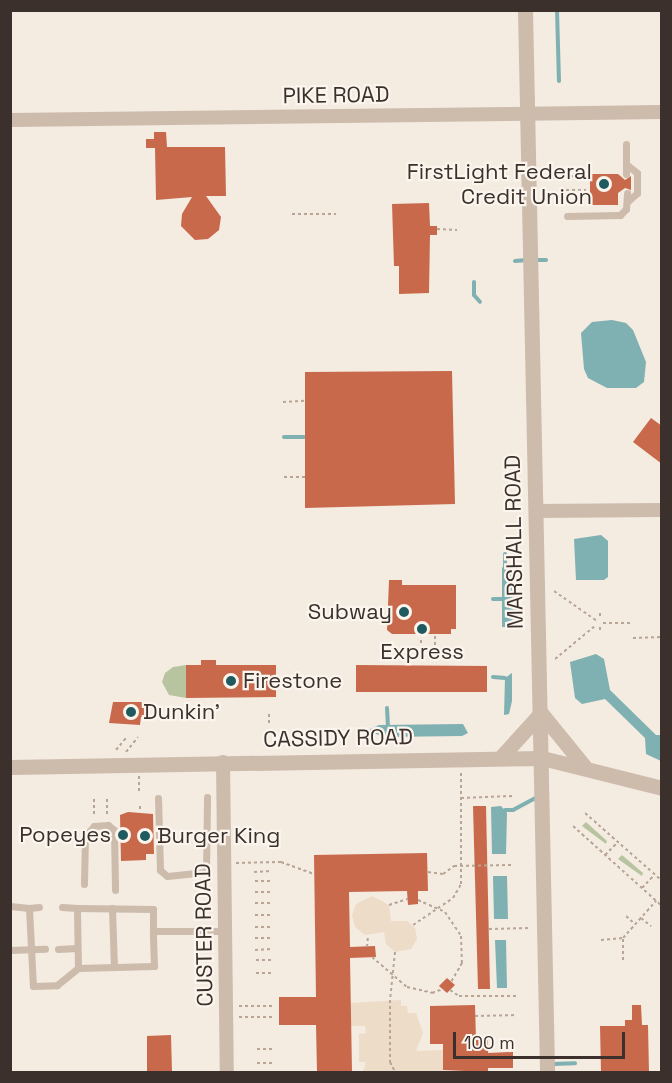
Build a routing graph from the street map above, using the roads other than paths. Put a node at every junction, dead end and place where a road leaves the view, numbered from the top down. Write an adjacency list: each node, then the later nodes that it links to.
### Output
1 (525, 10): 3 (street, MARSHALL ROAD)
2 (662, 112): 3 (street, PIKE ROAD)
3 (527, 114): 4 (street, PIKE ROAD); 12 (street, MARSHALL ROAD)
4 (10, 120)
5 (626, 144): 6 (lane)
6 (626, 164): 7 (lane); 9 (lane)
7 (626, 174)
8 (627, 193): 9 (lane)
9 (627, 202): 10 (lane)
10 (567, 216)
11 (662, 510): 12 (street)
12 (536, 511): 13 (street, MARSHALL ROAD)
13 (541, 713): 14 (street); 15 (street, MARSHALL ROAD); 17 (street)
14 (500, 758): 15 (street, CASSIDY ROAD); 16 (street, CASSIDY ROAD)
15 (542, 758): 17 (street, CASSIDY ROAD); 40 (street, MARSHALL ROAD)
16 (222, 762): 18 (street, CASSIDY ROAD); 31 (street, CUSTER ROAD)
17 (584, 766): 19 (street, CASSIDY ROAD)
18 (10, 767)
19 (662, 788)
20 (207, 797): 21 (lane)
21 (158, 798)
22 (84, 884): 23 (lane)
23 (115, 891)
24 (10, 906): 27 (lane)
25 (39, 907): 27 (lane)
26 (62, 907): 28 (lane)
27 (29, 908): 33 (lane)
28 (77, 908): 29 (lane); 32 (lane)
29 (112, 908): 30 (lane); 37 (lane)
30 (153, 931): 31 (lane); 37 (lane)
31 (225, 931): 39 (street, CUSTER ROAD)
32 (77, 948): 35 (lane); 38 (lane)
33 (32, 949): 34 (lane); 36 (lane); 38 (lane)
34 (45, 949)
35 (58, 949)
36 (10, 950)
37 (114, 967): 38 (lane)
38 (78, 968)
39 (227, 1072)
40 (548, 1072)

